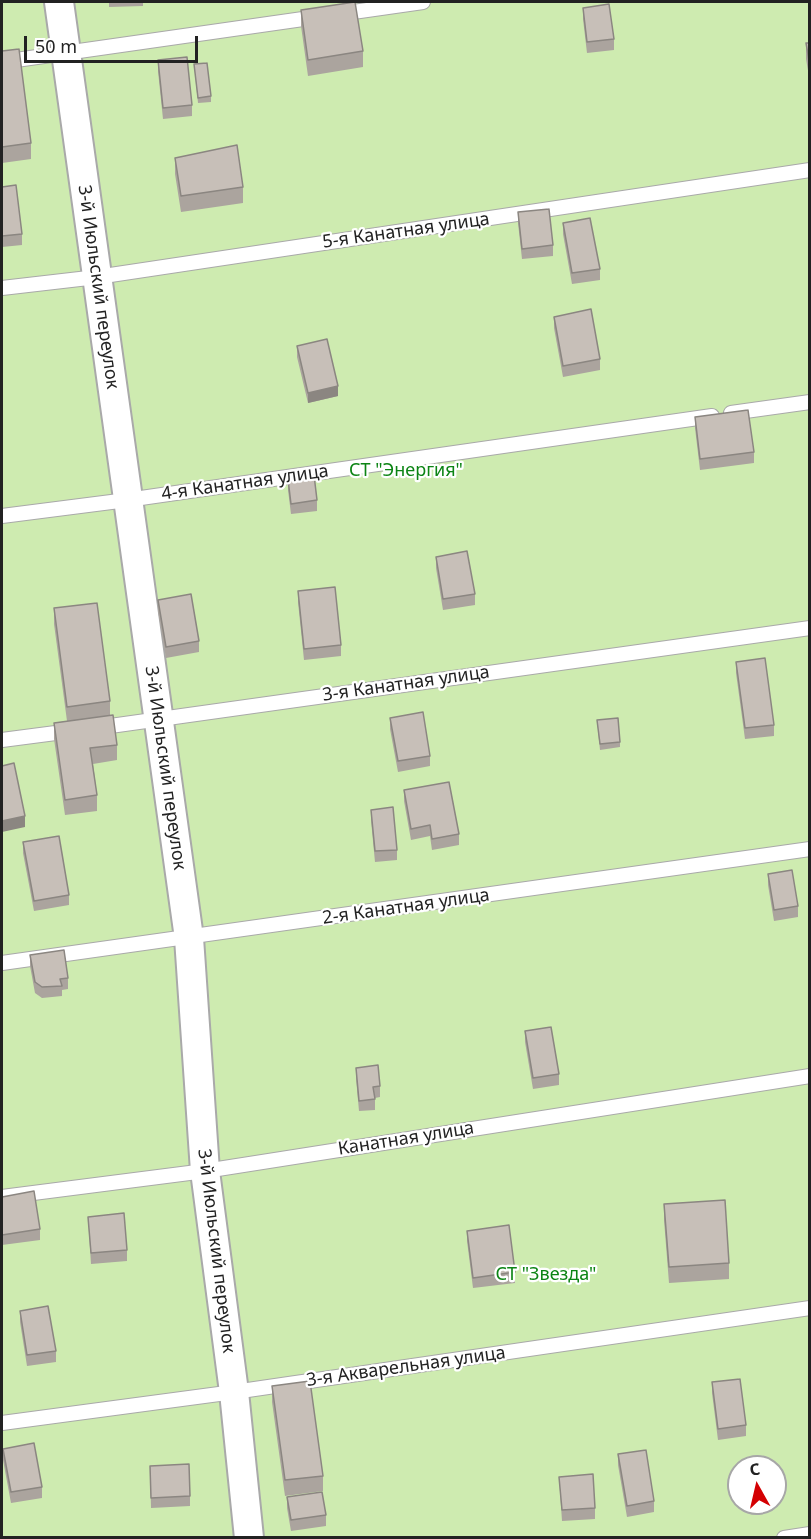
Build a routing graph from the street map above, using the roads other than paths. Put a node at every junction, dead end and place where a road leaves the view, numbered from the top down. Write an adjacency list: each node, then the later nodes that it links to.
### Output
1 (59, 2): 3 (street, 3-й Июльский переулок)
2 (423, 2): 3 (lane)
3 (66, 54): 4 (lane); 6 (street, 3-й Июльский переулок)
4 (2, 62)
5 (810, 171): 6 (lane, 5-я Канатная улица)
6 (97, 277): 7 (lane, 5-я Канатная улица); 9 (street, 3-й Июльский переулок)
7 (2, 288)
8 (810, 402): 9 (lane, 4-я Канатная улица)
9 (128, 500): 10 (lane, 4-я Канатная улица); 12 (street, 3-й Июльский переулок)
10 (2, 516)
11 (810, 628): 12 (lane, 3-я Канатная улица)
12 (158, 719): 13 (lane, 3-я Канатная улица); 15 (street, 3-й Июльский переулок)
13 (2, 740)
14 (810, 849): 15 (lane, 2-я Канатная улица)
15 (189, 938): 16 (lane, 2-я Канатная улица); 18 (street, 3-й Июльский переулок)
16 (2, 963)
17 (810, 1076): 18 (lane, Канатная улица)
18 (205, 1171): 19 (lane, Канатная улица); 21 (street, 3-й Июльский переулок)
19 (2, 1197)
20 (810, 1308): 21 (lane, 3-я Акварельная улица)
21 (234, 1392): 22 (lane, 3-я Акварельная улица); 24 (street, 3-й Июльский переулок)
22 (2, 1423)
23 (810, 1534): 25 (lane)
24 (249, 1538)
25 (783, 1538)

